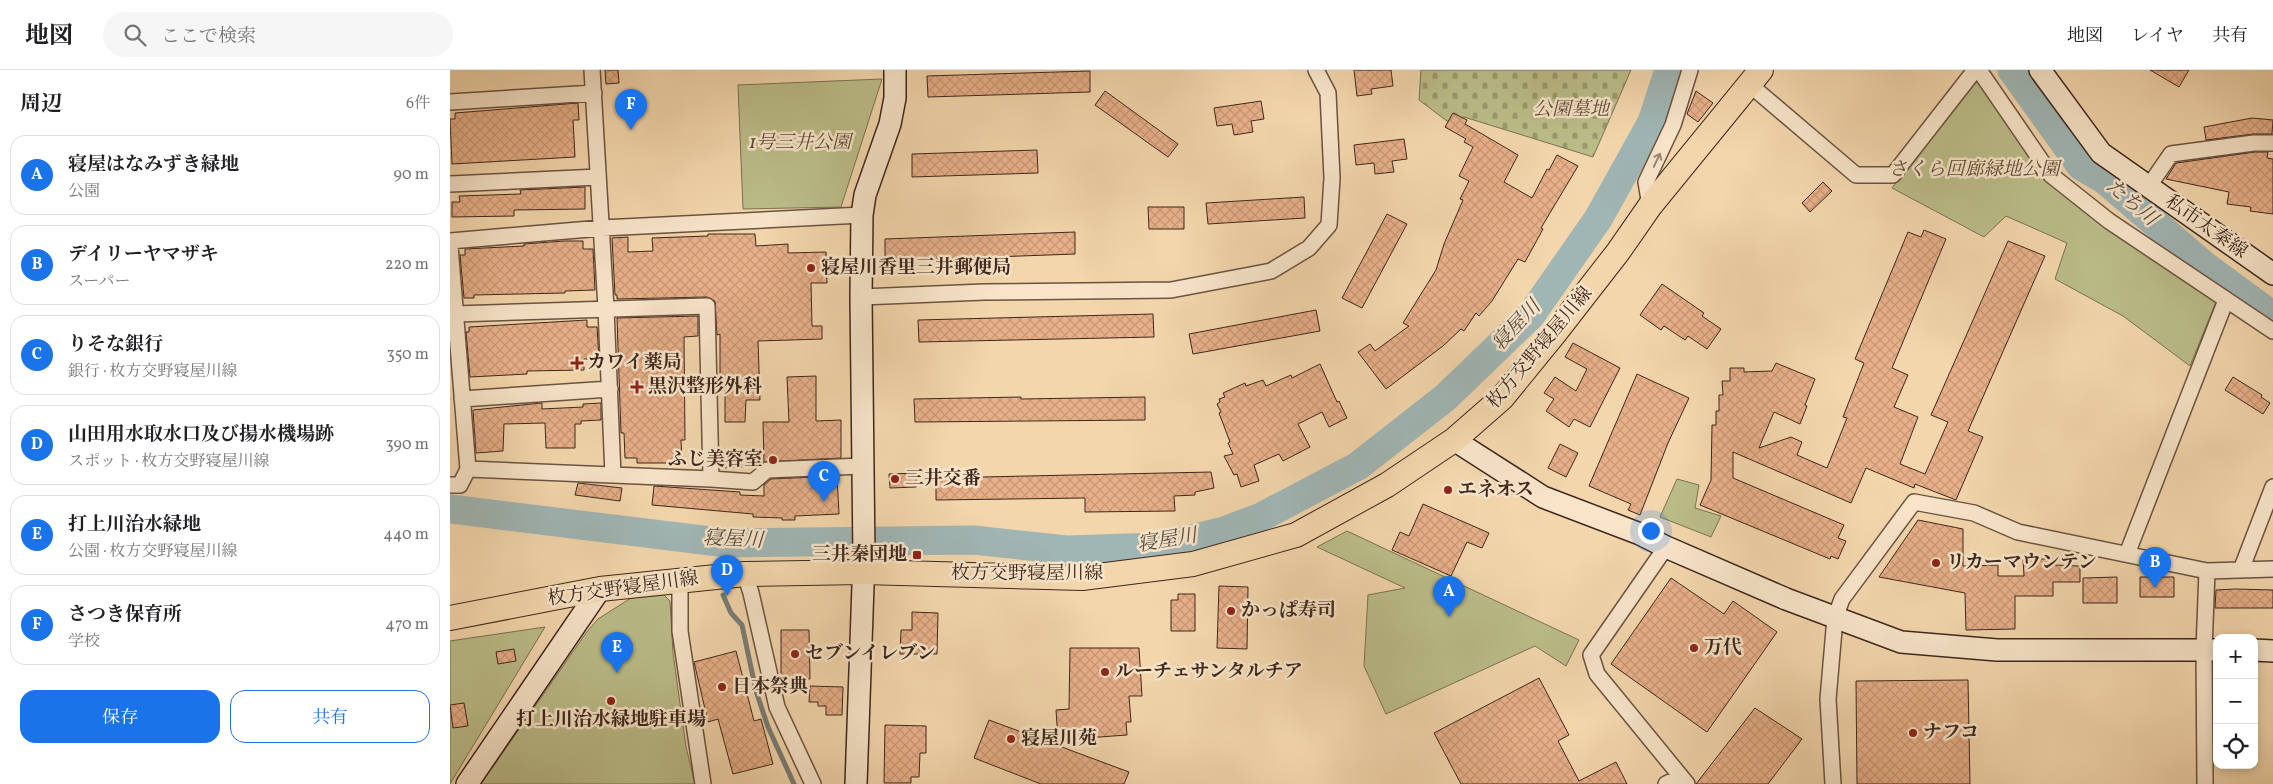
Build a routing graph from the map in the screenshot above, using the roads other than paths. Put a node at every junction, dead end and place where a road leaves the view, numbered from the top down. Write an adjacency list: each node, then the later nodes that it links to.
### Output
1 (592, 70): 8 (street)
2 (895, 70): 15 (street)
3 (1316, 70): 20 (street)
4 (1690, 70): 14 (street, one-way to 4)
5 (1977, 70): 7 (street); 21 (street)
6 (2040, 70): 13 (street, 私市太秦線)
7 (1755, 77): 14 (main road, 枚方交野寝屋川線)
8 (594, 93): 9 (street); 11 (street)
9 (450, 102)
10 (2273, 142): 13 (street)
11 (598, 178): 12 (street); 16 (street)
12 (450, 184)
13 (2149, 186): 19 (street, 私市太秦線)
14 (1650, 206): 27 (main road, 枚方交野寝屋川線)
15 (862, 215): 16 (street); 20 (street)
16 (602, 228): 17 (street); 22 (street)
17 (450, 241)
18 (450, 246): 23 (street)
19 (2273, 274)
20 (860, 297): 28 (street)
21 (2226, 300): 24 (street); 35 (street)
22 (606, 309): 23 (street); 25 (street); 31 (street)
23 (455, 314): 26 (street)
24 (2273, 331)
25 (610, 389): 26 (street); 30 (street)
26 (462, 399): 29 (street)
27 (1454, 440): 34 (street); 36 (main road, 枚方交野寝屋川線)
28 (862, 466): 31 (street); 36 (street)
29 (468, 469): 30 (street); 32 (street)
30 (613, 475): 31 (street)
31 (711, 479)
32 (450, 485)
33 (2273, 487): 38 (street)
34 (1666, 547): 44 (street); 48 (street)
35 (2127, 554): 39 (street); 44 (street)
36 (863, 565): 40 (main road, 枚方交野寝屋川線); 52 (street)
37 (2273, 569): 38 (street)
38 (2241, 570): 39 (street)
39 (2206, 572): 45 (street)
40 (745, 574): 41 (main road, 枚方交野寝屋川線); 51 (street)
41 (680, 581): 42 (main road, 枚方交野寝屋川線); 50 (street)
42 (600, 589): 43 (main road, 枚方交野寝屋川線); 49 (street)
43 (450, 618)
44 (1835, 618): 45 (street); 54 (street)
45 (2210, 650): 55 (street)
46 (2258, 650): 47 (street)
47 (2273, 651)
48 (1683, 780): 53 (street)
49 (467, 784)
50 (702, 784)
51 (813, 784)
52 (856, 784)
53 (1666, 784)
54 (1833, 784)
55 (2205, 784)

